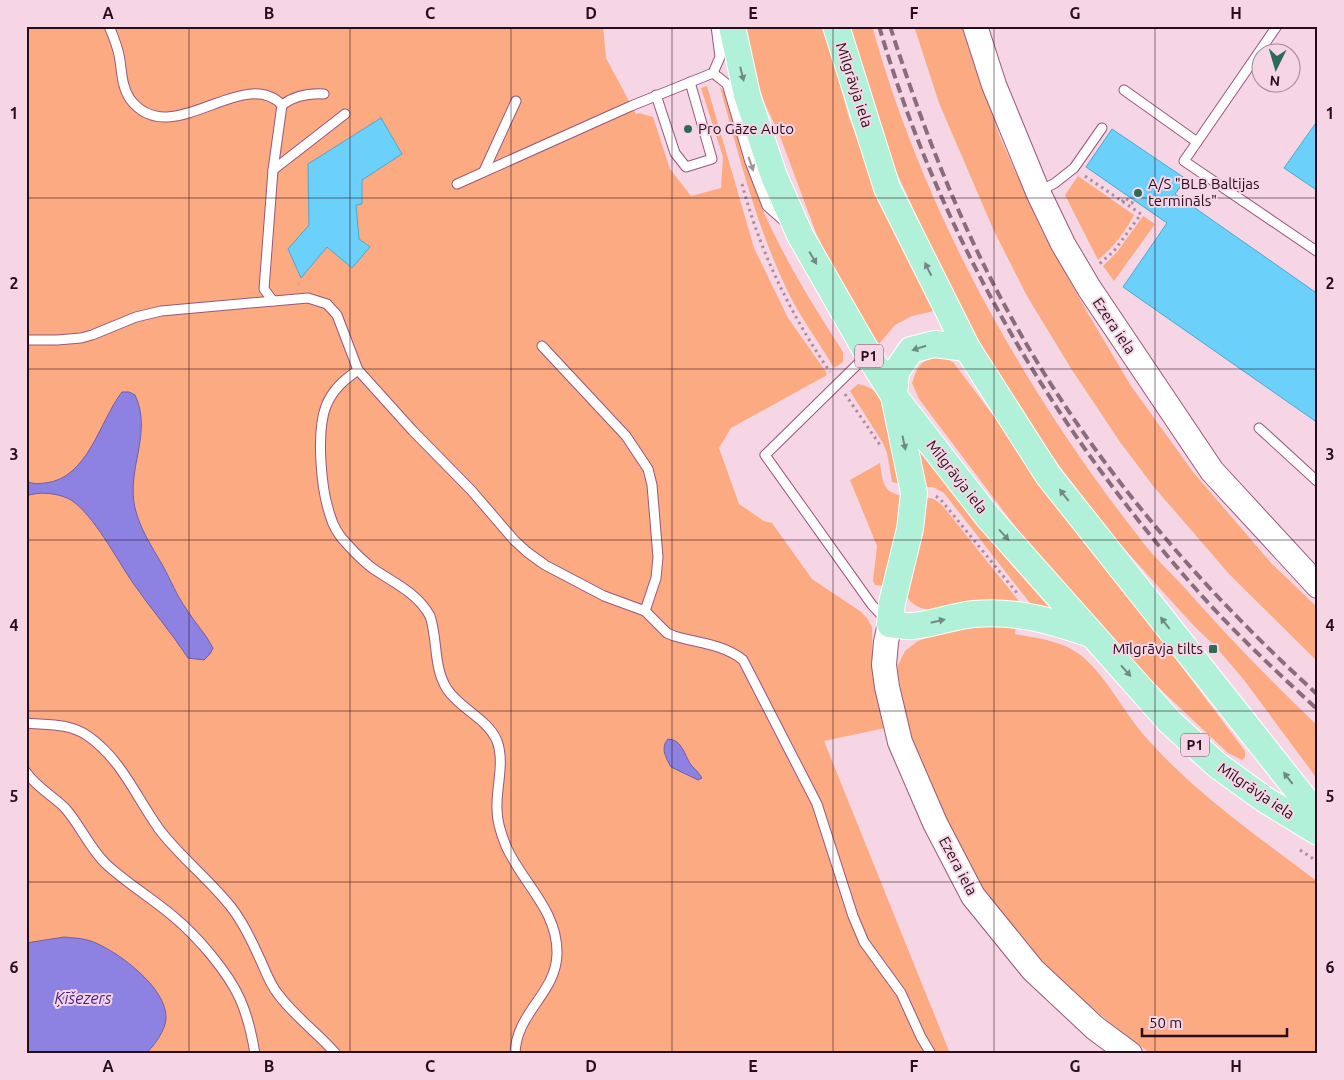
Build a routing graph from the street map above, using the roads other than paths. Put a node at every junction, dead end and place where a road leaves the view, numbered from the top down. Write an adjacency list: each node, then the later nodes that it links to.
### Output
1 (109, 26): 13 (lane)
2 (716, 26): 7 (lane)
3 (732, 26): 21 (main road, Mīlgrāvja iela / P1, one-way to 21)
4 (836, 26): 28 (main road, Mīlgrāvja iela, one-way to 4)
5 (976, 26): 20 (street, Ezera iela)
6 (1277, 26): 16 (lane)
7 (713, 73): 8 (lane); 21 (lane, one-way to 21)
8 (690, 82): 11 (lane); 11 (lane)
9 (1124, 90): 16 (lane)
10 (324, 94): 13 (lane)
11 (656, 95): 18 (lane)
12 (516, 101): 18 (lane)
13 (282, 105): 17 (lane)
14 (345, 114): 17 (lane)
15 (1102, 128): 20 (lane)
16 (1197, 142): 22 (lane)
17 (274, 170): 23 (lane)
18 (484, 171): 19 (lane)
19 (457, 184)
20 (1038, 192): 37 (street, Ezera iela)
21 (800, 235): 29 (main road, Mīlgrāvja iela / P1, one-way to 29)
22 (1318, 252)
23 (264, 289): 24 (lane); 25 (lane)
24 (273, 301): 25 (lane); 30 (lane)
25 (258, 302): 26 (lane)
26 (26, 340)
27 (542, 346): 38 (lane)
28 (967, 348): 34 (main road, one-way to 34); 46 (main road, Mīlgrāvja iela, one-way to 28)
29 (868, 354): 34 (main road, Mīlgrāvja iela / P1); 42 (lane)
30 (352, 355): 31 (lane); 32 (lane)
31 (358, 370): 32 (lane); 33 (lane)
32 (343, 380): 33 (lane); 50 (lane)
33 (369, 382): 39 (lane)
34 (894, 396): 42 (main road, one-way to 42); 43 (main road, Mīlgrāvja iela / P1, one-way to 43)
35 (1259, 428): 36 (lane)
36 (1318, 482)
37 (1318, 586)
38 (652, 590): 39 (lane); 40 (lane); 41 (lane)
39 (628, 604): 40 (lane)
40 (645, 611): 41 (lane)
41 (655, 621): 51 (lane)
42 (890, 624): 43 (main road, one-way to 43); 52 (street, Ezera iela)
43 (1093, 636): 47 (main road, Mīlgrāvja iela / P1, one-way to 47)
44 (26, 724): 49 (lane)
45 (26, 772): 48 (lane)
46 (1318, 816)
47 (1318, 832)
48 (255, 1054)
49 (336, 1054)
50 (515, 1054)
51 (932, 1054)
52 (1130, 1054)

